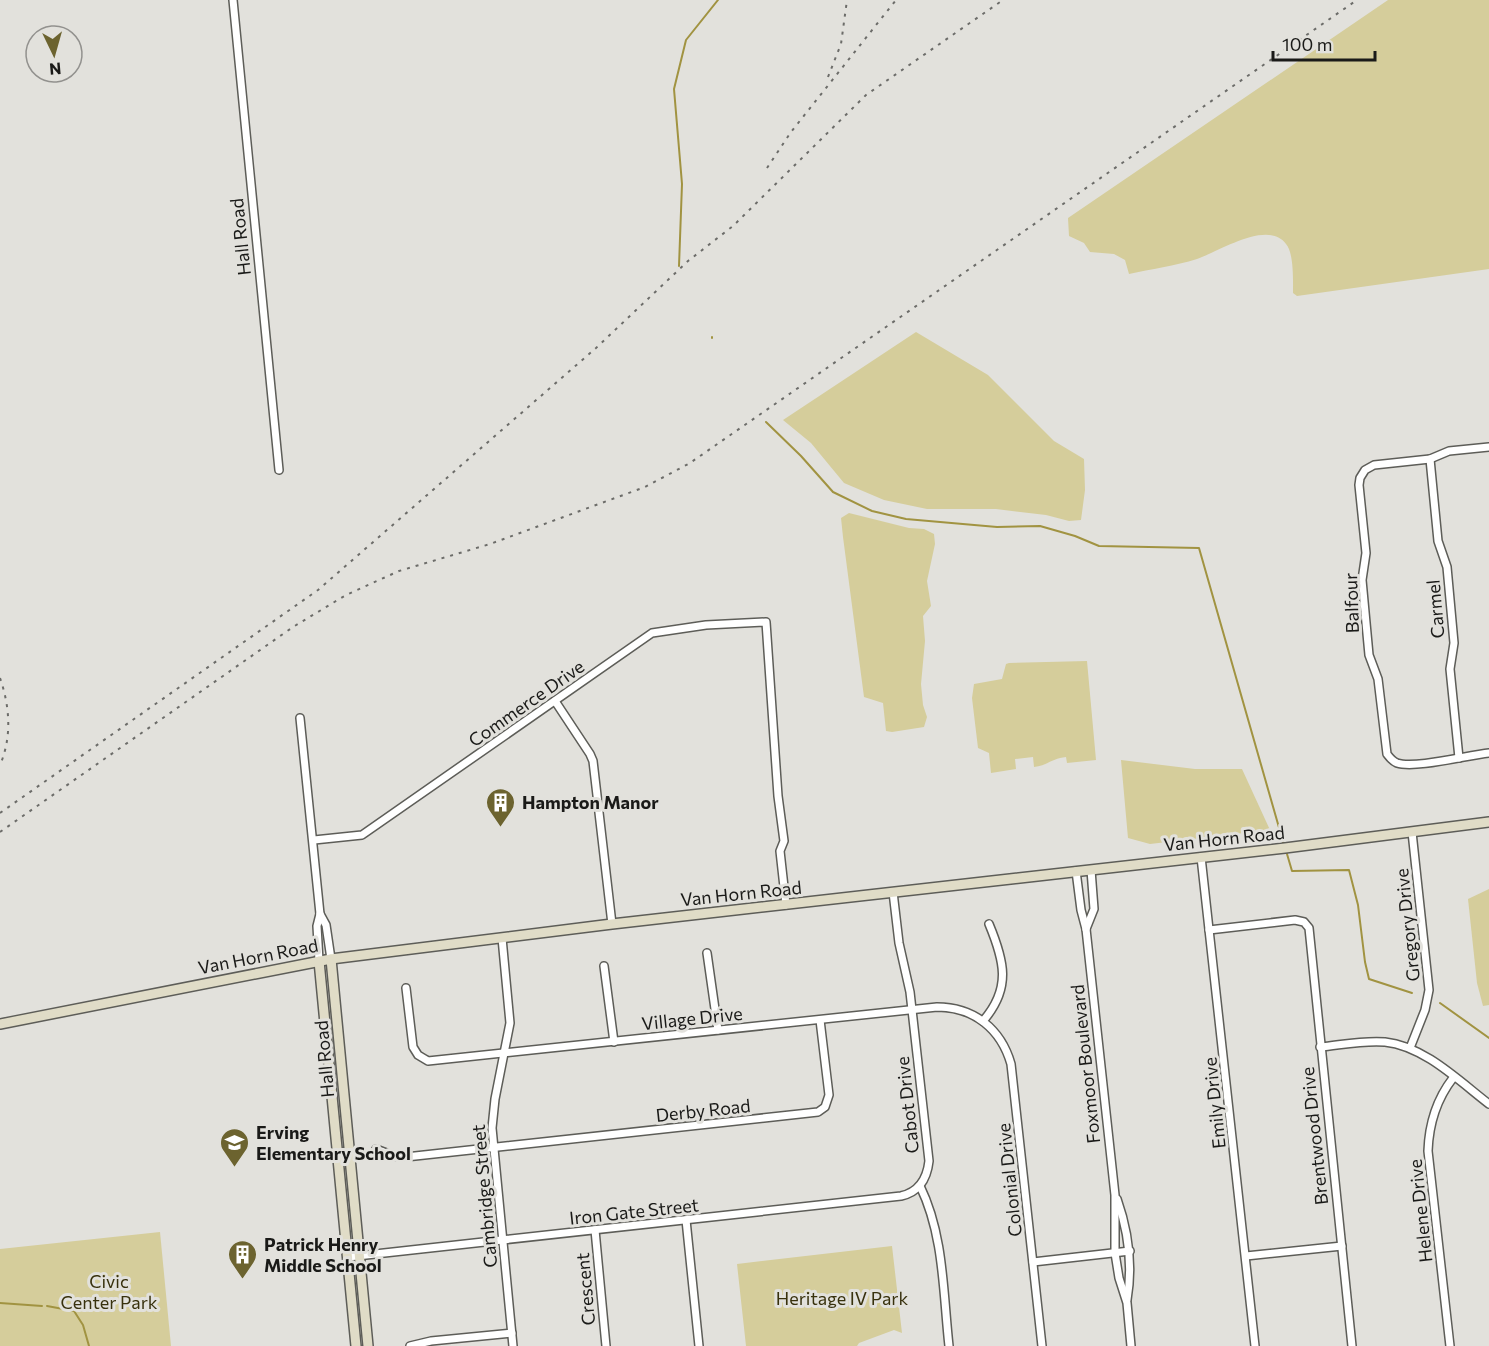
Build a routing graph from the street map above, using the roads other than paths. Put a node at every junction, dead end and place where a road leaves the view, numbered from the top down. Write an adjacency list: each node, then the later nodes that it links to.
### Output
1 (233, 0): 4 (street, Hall Road)
2 (1489, 447): 3 (street, Balfour)
3 (1430, 459): 8 (street, Carmel); 8 (street, Balfour)
4 (279, 470)
5 (555, 701): 11 (street, Commerce Drive); 16 (street, Commerce Drive); 18 (street)
6 (300, 718): 11 (street, Hall Road)
7 (1489, 753): 8 (street, Balfour)
8 (1459, 758)
9 (1489, 822): 10 (main road, Van Horn Road)
10 (1412, 832): 12 (main road, Van Horn Road); 35 (street, Gregory Drive)
11 (314, 840): 17 (street, Hall Road)
12 (1201, 857): 13 (main road, Van Horn Road); 21 (street, Emily Drive)
13 (1091, 870): 14 (main road, Van Horn Road); 20 (street, Foxmoor Boulevard)
14 (1076, 871): 15 (main road, Van Horn Road); 20 (street, Foxmoor Boulevard)
15 (893, 892): 16 (main road, Van Horn Road); 28 (street, Cabot Drive)
16 (786, 904): 18 (main road, Van Horn Road)
17 (320, 914): 24 (street, Hall Road); 25 (street, Hall Road)
18 (612, 924): 22 (main road, Van Horn Road)
19 (989, 924): 30 (street)
20 (1086, 929): 42 (street, Foxmoor Boulevard)
21 (1209, 930): 34 (street, Brentwood Drive); 52 (street, Emily Drive)
22 (502, 938): 24 (main road, Van Horn Road); 36 (street, Cambridge Street)
23 (707, 952): 32 (street)
24 (331, 959): 25 (main road, Van Horn Road); 43 (main road, Hall Road)
25 (319, 961): 31 (main road, Van Horn Road); 44 (main road, Hall Road)
26 (604, 966): 33 (street)
27 (406, 988): 36 (street, Village Drive)
28 (912, 1010): 29 (street, Village Drive); 30 (street, Village Drive); 41 (street, Cabot Drive)
29 (820, 1020): 32 (street, Village Drive); 39 (street, Derby Road)
30 (983, 1021): 54 (street, Colonial Drive)
31 (0, 1024)
32 (718, 1030): 33 (street, Village Drive)
33 (614, 1042): 36 (street, Village Drive)
34 (1320, 1047): 35 (street); 48 (street, Brentwood Drive)
35 (1410, 1048): 37 (street)
36 (504, 1054): 39 (street, Cambridge Street)
37 (1453, 1078): 38 (street); 68 (street, Helene Drive)
38 (1489, 1104)
39 (494, 1148): 40 (street); 47 (street, Cambridge Street)
40 (376, 1149)
41 (920, 1186): 45 (street, Iron Gate Street); 63 (street)
42 (1115, 1195): 49 (street, Foxmoor Boulevard); 50 (street, Foxmoor Boulevard)
43 (354, 1198): 44 (main road); 51 (main road, Hall Road)
44 (342, 1199): 53 (main road, Hall Road)
45 (686, 1220): 46 (street, Iron Gate Street); 62 (street)
46 (595, 1230): 47 (street, Iron Gate Street); 61 (street, Crescent)
47 (503, 1240): 51 (street, Iron Gate Street); 56 (street, Cambridge Street)
48 (1342, 1246): 52 (street); 67 (street, Brentwood Drive)
49 (1130, 1251): 50 (street); 55 (street, Foxmoor Boulevard)
50 (1115, 1253): 54 (street); 55 (street, Foxmoor Boulevard)
51 (359, 1256): 53 (street, Iron Gate Street); 58 (main road, Hall Road)
52 (1246, 1256): 66 (street, Emily Drive)
53 (348, 1257): 57 (main road, Hall Road)
54 (1033, 1262): 64 (street, Colonial Drive)
55 (1127, 1303): 65 (street, Foxmoor Boulevard)
56 (512, 1333): 59 (street); 60 (street, Cambridge Street)
57 (357, 1346)
58 (368, 1346)
59 (410, 1346)
60 (513, 1346)
61 (606, 1346)
62 (699, 1346)
63 (949, 1346)
64 (1042, 1346)
65 (1131, 1346)
66 (1255, 1346)
67 (1352, 1346)
68 (1448, 1346)

